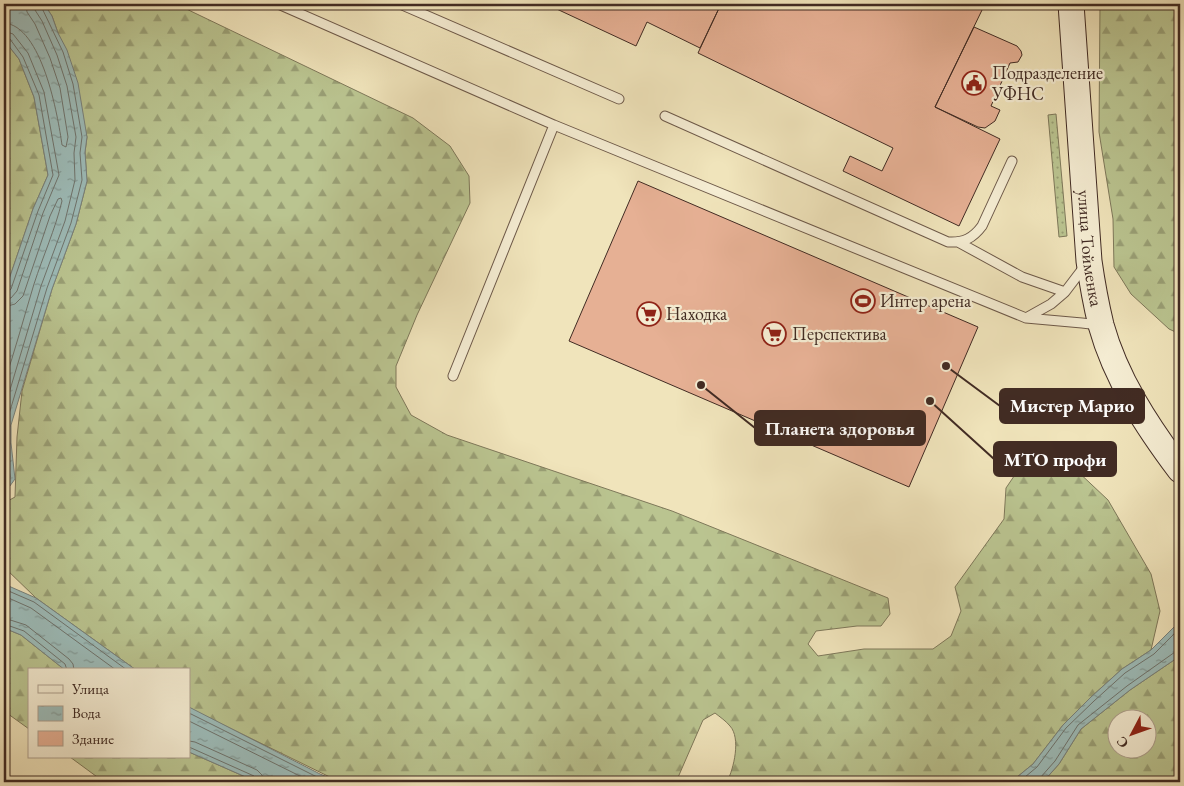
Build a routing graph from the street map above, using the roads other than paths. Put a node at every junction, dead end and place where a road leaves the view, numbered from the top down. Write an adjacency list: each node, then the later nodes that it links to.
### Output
1 (278, 4): 6 (lane)
2 (400, 4): 4 (lane)
3 (1071, 4): 9 (street, улица Тойменка)
4 (619, 99)
5 (665, 116): 8 (lane)
6 (554, 125): 11 (lane); 13 (lane)
7 (1012, 161): 8 (lane)
8 (958, 242): 10 (lane)
9 (1089, 260): 10 (lane); 12 (street, улица Тойменка)
10 (1065, 292): 11 (lane)
11 (1026, 318): 12 (lane)
12 (1102, 326): 14 (street, улица Тойменка)
13 (453, 376)
14 (1180, 470)

